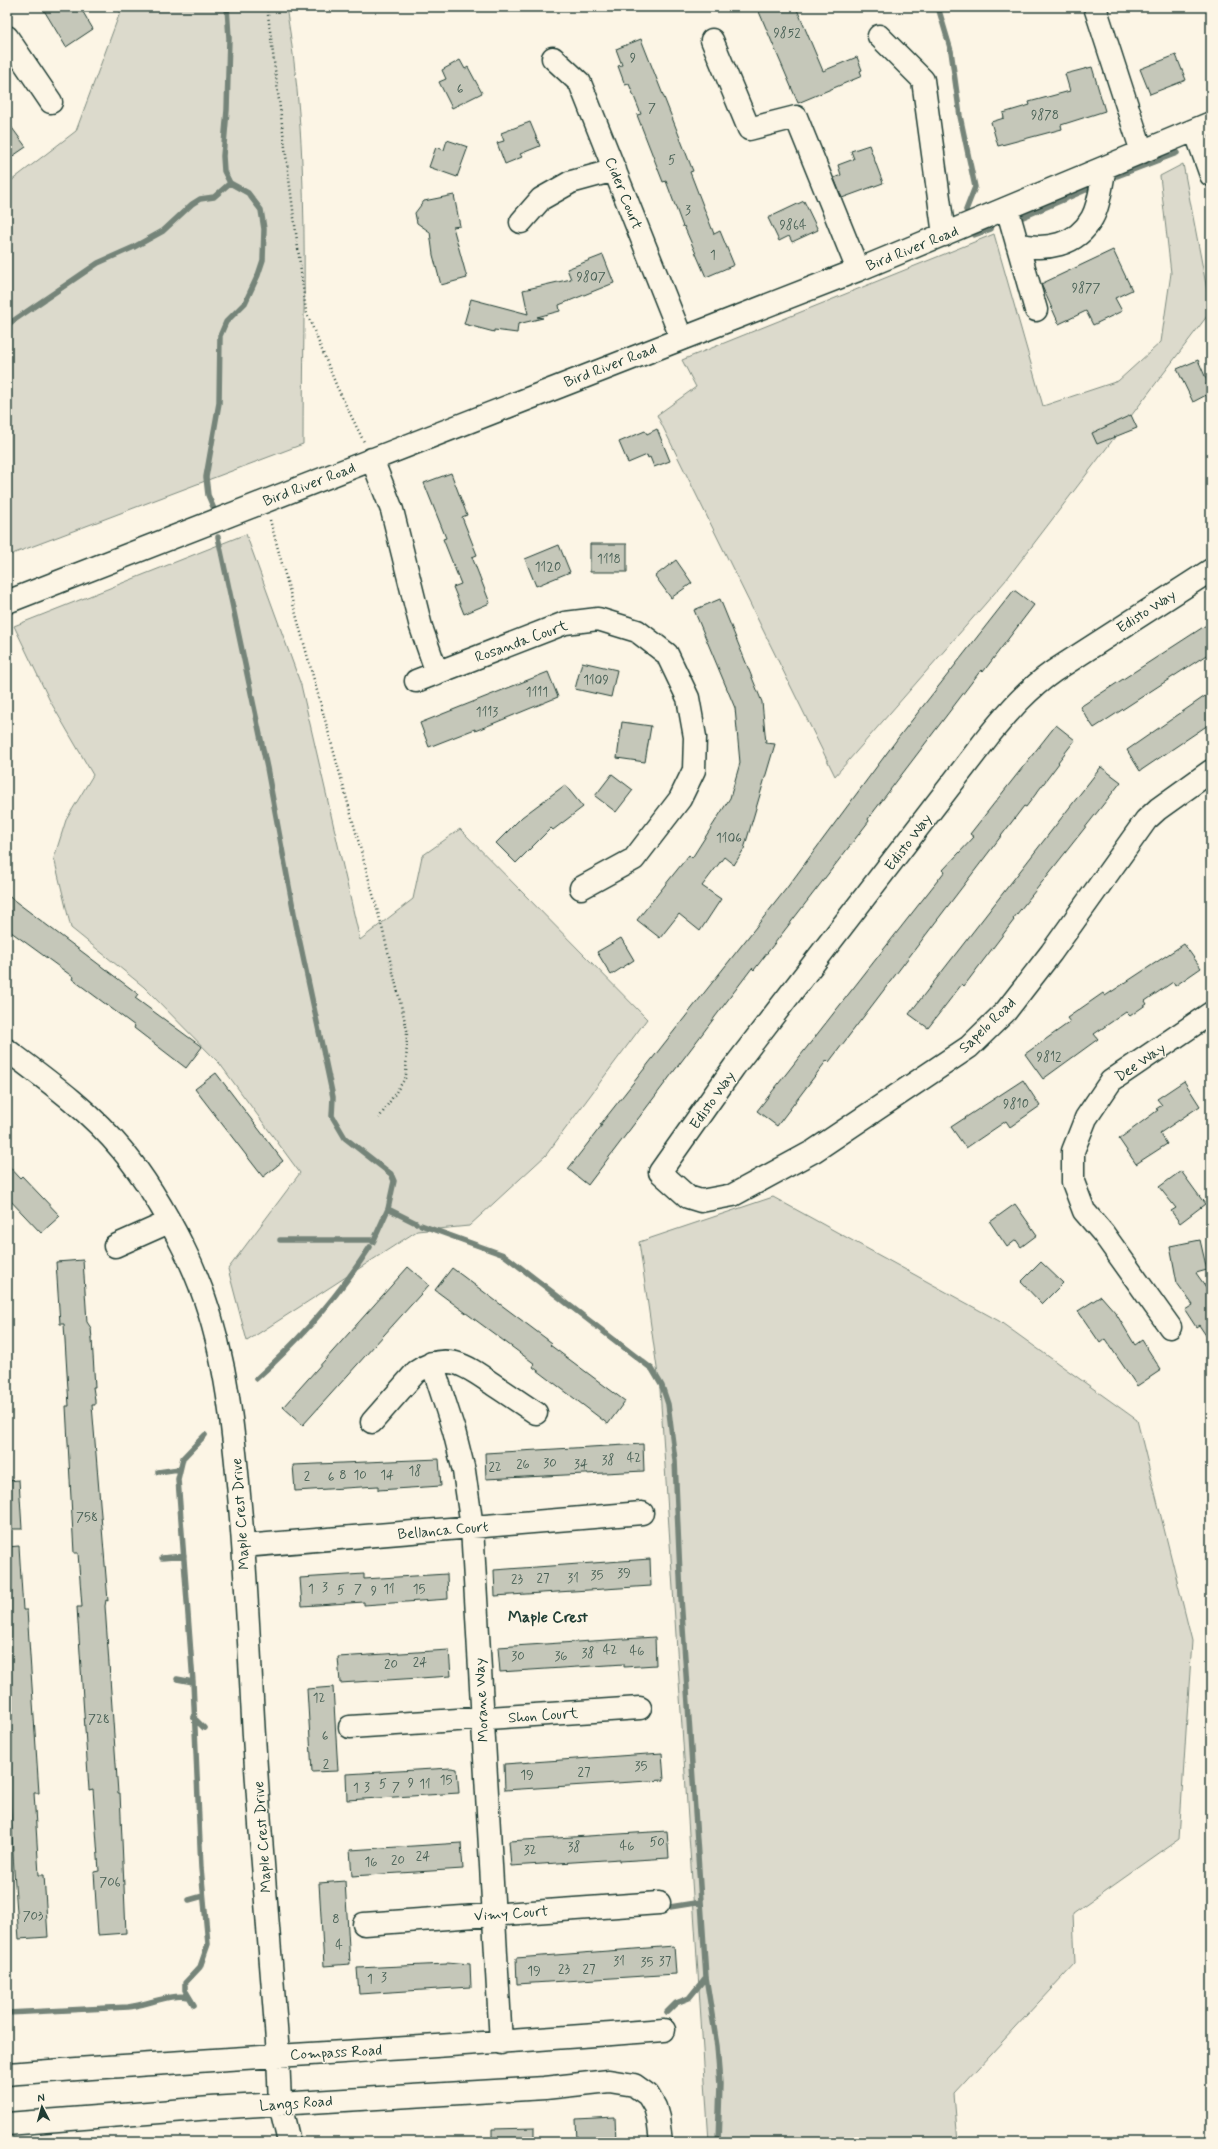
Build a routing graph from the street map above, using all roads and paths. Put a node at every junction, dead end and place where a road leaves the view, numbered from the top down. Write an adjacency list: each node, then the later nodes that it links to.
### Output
1 (267, 7): 20 (path)
2 (1095, 7): 9 (street)
3 (879, 36): 15 (street)
4 (7, 38): 7 (street)
5 (712, 40): 17 (street)
6 (553, 58): 11 (street, Cider Court)
7 (51, 102)
8 (1203, 127): 9 (street, Bird River Road); 12 (street)
9 (1142, 152): 10 (street, Bird River Road)
10 (1105, 168): 13 (street, Bird River Road); 16 (street)
11 (615, 170): 14 (street); 19 (street, Cider Court)
12 (1211, 175)
13 (1007, 208): 15 (street, Bird River Road); 16 (street)
14 (521, 222)
15 (944, 235): 17 (street, Bird River Road)
16 (1017, 244): 18 (street)
17 (858, 270): 19 (street, Bird River Road)
18 (1036, 310)
19 (681, 337): 20 (street, Bird River Road)
20 (372, 459): 21 (street, Bird River Road); 24 (street)
21 (265, 501): 23 (street, Bird River Road); 30 (path)
22 (1211, 570): 31 (street, Edisto Way)
23 (7, 602)
24 (437, 673): 25 (street, Rosanda Court); 27 (street, Rosanda Court)
25 (416, 681)
26 (1211, 771): 31 (street, Sapelo Road)
27 (581, 888)
28 (1211, 1013): 34 (street, Dee Way)
29 (7, 1050): 32 (street, Maple Crest Drive)
30 (379, 1118)
31 (660, 1172)
32 (170, 1222): 33 (street); 40 (street, Maple Crest Drive)
33 (115, 1246)
34 (1170, 1327)
35 (432, 1363): 36 (street); 37 (street); 39 (street, Morane Way)
36 (536, 1413)
37 (372, 1422)
38 (642, 1512): 39 (street, Bellanca Court)
39 (472, 1527): 40 (street, Bellanca Court); 42 (street, Morane Way)
40 (244, 1546): 49 (street, Maple Crest Drive)
41 (640, 1708): 42 (street, Shon Court)
42 (482, 1720): 43 (street, Shon Court); 45 (street, Morane Way)
43 (350, 1727)
44 (659, 1903): 45 (street, Vimy Court)
45 (495, 1914): 46 (street, Vimy Court); 48 (street, Morane Way)
46 (364, 1924)
47 (664, 2030): 48 (street, Compass Road)
48 (501, 2043): 49 (street, Compass Road)
49 (278, 2055): 50 (street, Compass Road); 51 (street, Maple Crest Drive)
50 (7, 2074)
51 (280, 2104): 52 (street, Langs Road); 53 (street, Maple Crest Drive); 54 (street, Langs Road)
52 (7, 2124)
53 (289, 2142)
54 (661, 2142)

